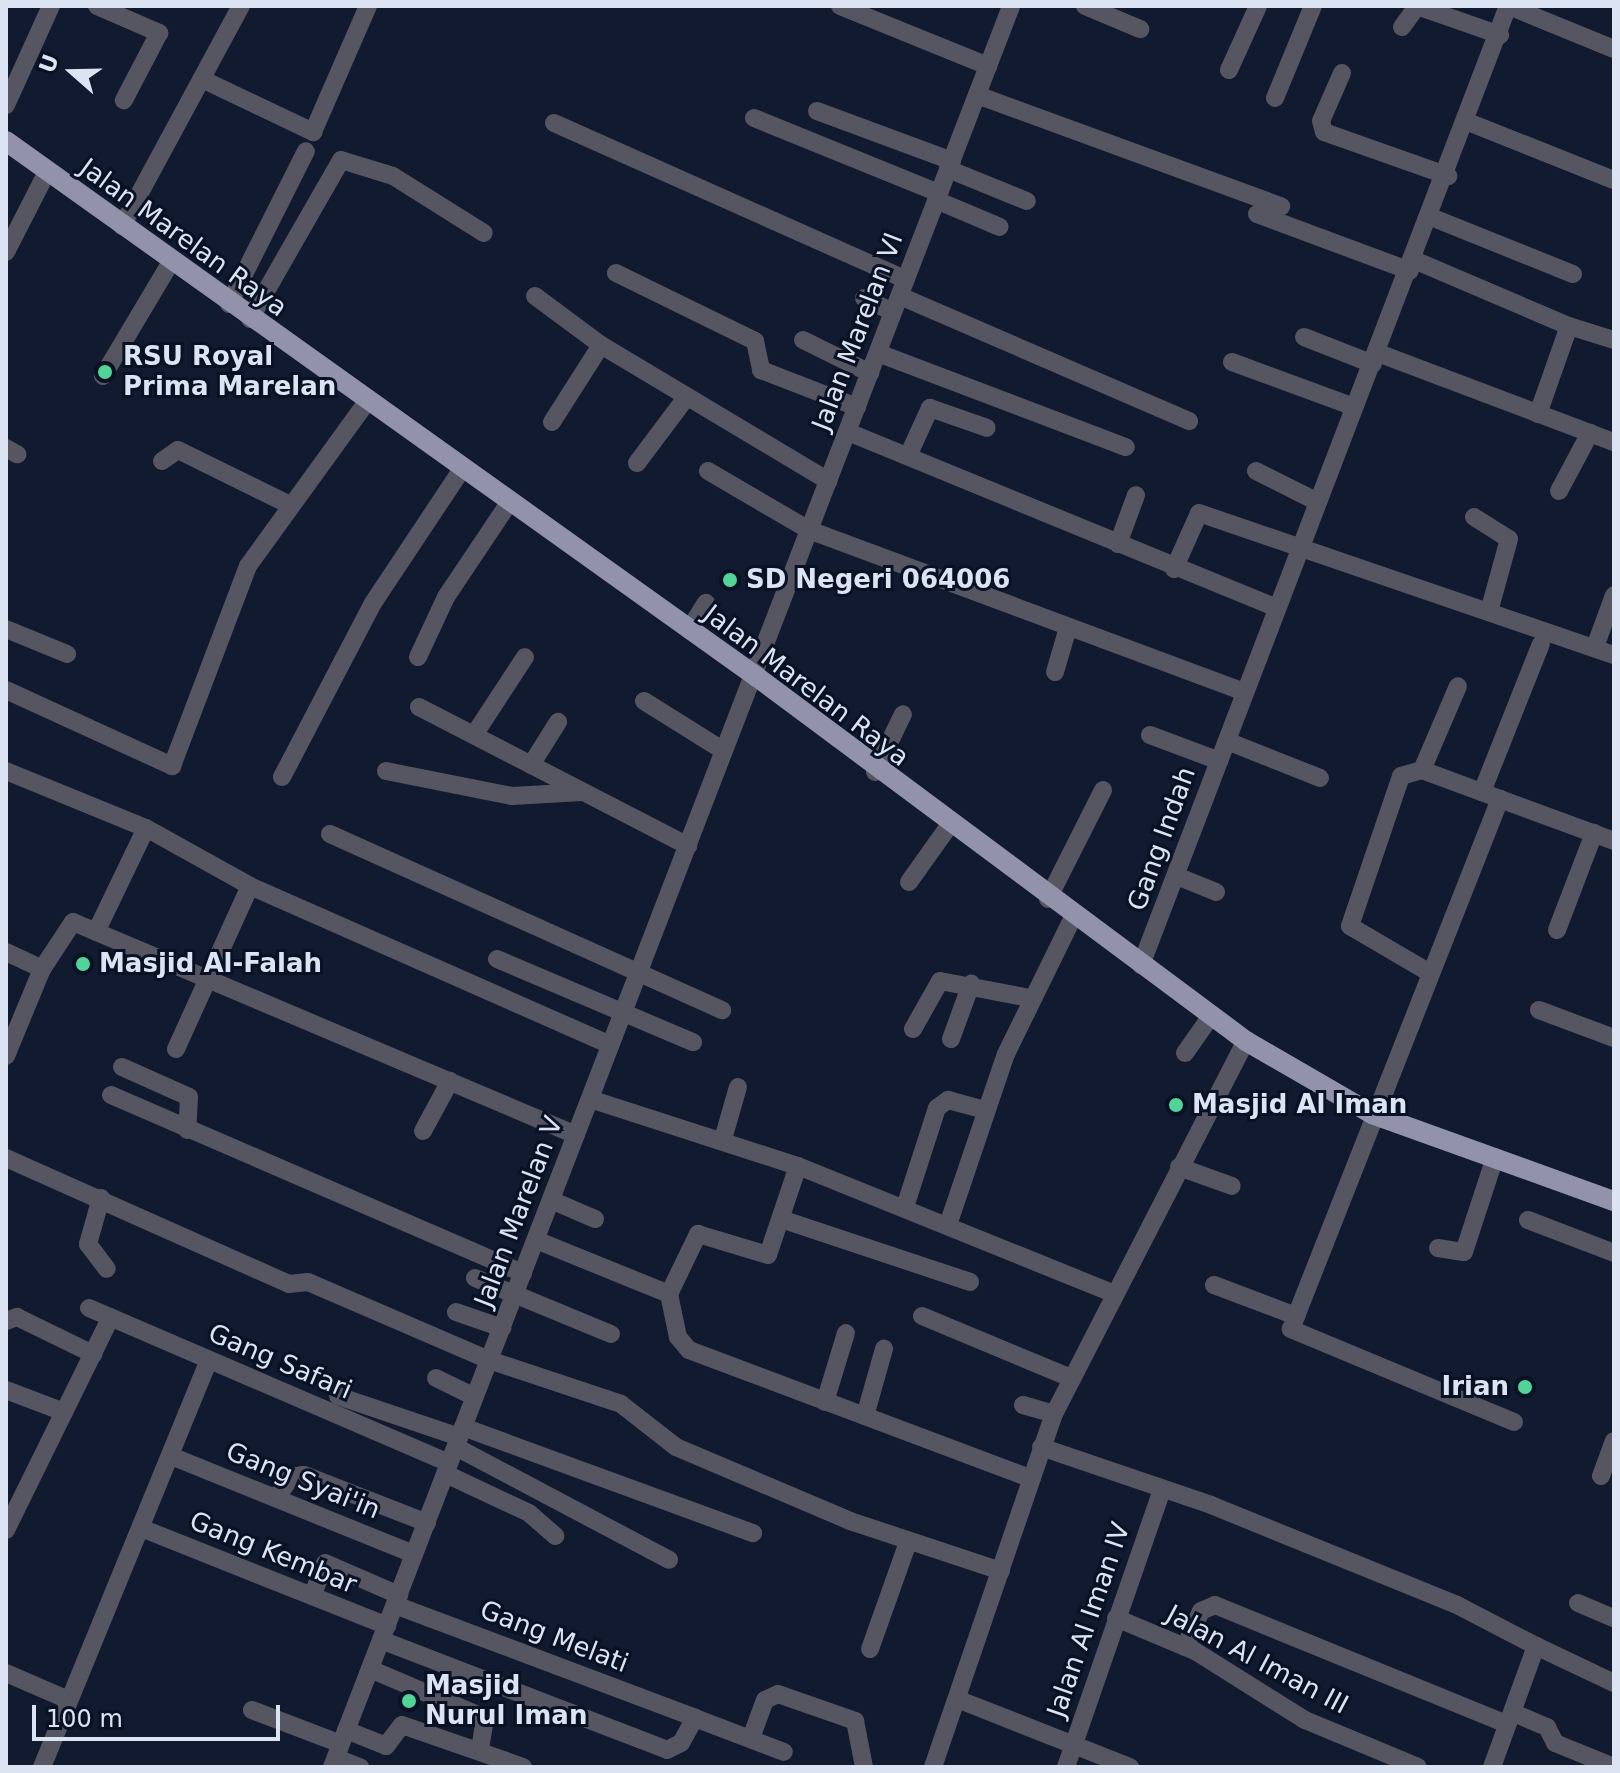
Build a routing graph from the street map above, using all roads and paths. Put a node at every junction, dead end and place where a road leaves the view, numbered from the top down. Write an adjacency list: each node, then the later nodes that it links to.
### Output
1 (51, 6): 22 (street)
2 (97, 6): 20 (street)
3 (241, 6): 18 (street)
4 (368, 6): 18 (street)
5 (840, 6): 15 (street)
6 (1011, 6): 15 (street, Jalan Marelan VI)
7 (1085, 6): 12 (street)
8 (1258, 6): 16 (street)
9 (1313, 6): 19 (street)
10 (1509, 6): 13 (street, Gang Indah); 14 (street)
11 (1402, 27): 13 (street)
12 (1140, 29)
13 (1500, 35): 25 (street, Gang Indah)
14 (1614, 49)
15 (988, 66): 21 (street, Jalan Marelan VI)
16 (1229, 70)
17 (1342, 73): 31 (street)
18 (206, 81): 37 (street)
19 (1275, 98)
20 (124, 100)
21 (974, 103): 29 (street, Jalan Marelan VI); 35 (street)
22 (6, 105)
23 (817, 111): 29 (street)
24 (754, 118): 33 (street)
25 (1468, 122): 31 (street, Gang Indah); 32 (street)
26 (554, 123): 47 (street)
27 (6, 141): 30 (main road, Jalan Marelan Raya)
28 (306, 151): 49 (street)
29 (950, 165): 33 (street, Jalan Marelan VI); 34 (street)
30 (47, 172): 37 (main road, Jalan Marelan Raya); 41 (street)
31 (1448, 176): 38 (street, Gang Indah)
32 (1614, 180)
33 (938, 196): 39 (street); 47 (street, Jalan Marelan VI)
34 (1027, 201)
35 (1281, 206)
36 (1257, 214): 43 (street)
37 (122, 226): 42 (main road, Jalan Marelan Raya)
38 (1427, 226): 43 (street, Gang Indah); 45 (street)
39 (1000, 227)
40 (484, 233): 50 (street)
41 (6, 252)
42 (171, 262): 49 (main road, Jalan Marelan Raya); 60 (street)
43 (1412, 265): 51 (street); 57 (street, Gang Indah)
44 (616, 273): 63 (street)
45 (1573, 274)
46 (535, 296): 55 (street)
47 (900, 296): 48 (street); 56 (street, Jalan Marelan VI); 66 (street)
48 (864, 298)
49 (229, 304): 50 (main road, Jalan Marelan Raya)
50 (250, 319): 62 (main road, Jalan Marelan Raya)
51 (1569, 326): 54 (street); 65 (street)
52 (1304, 337): 57 (street)
53 (803, 340): 59 (street)
54 (1614, 340)
55 (601, 345): 61 (street); 67 (street)
56 (878, 353): 59 (street, Jalan Marelan VI); 72 (street)
57 (1375, 358): 64 (street, Gang Indah); 65 (street)
58 (1232, 362): 64 (street)
59 (870, 373): 63 (street, Jalan Marelan VI)
60 (103, 376)
61 (685, 399): 75 (street); 79 (street)
62 (366, 403): 78 (main road, Jalan Marelan Raya); 83 (street)
63 (857, 407): 69 (street, Jalan Marelan VI)
64 (1354, 407): 82 (street, Gang Indah)
65 (1538, 414): 70 (street)
66 (1189, 421)
67 (552, 422)
68 (987, 428): 73 (street)
69 (848, 432): 73 (street); 79 (street, Jalan Marelan VI)
70 (1590, 433): 71 (street); 80 (street)
71 (1614, 442)
72 (1126, 447)
73 (908, 456): 87 (street)
74 (162, 461): 83 (street)
75 (637, 463)
76 (708, 471): 86 (street)
77 (1256, 471): 82 (street)
78 (460, 472): 84 (main road, Jalan Marelan Raya); 122 (street)
79 (828, 481): 86 (street, Jalan Marelan VI)
80 (1559, 491)
81 (1136, 495): 87 (street)
82 (1314, 500): 88 (street, Gang Indah)
83 (290, 505): 106 (street)
84 (507, 506): 95 (main road, Jalan Marelan Raya); 101 (street)
85 (1474, 517): 93 (street)
86 (809, 530): 96 (street); 104 (street, Jalan Marelan VI)
87 (1118, 544): 89 (street)
88 (1298, 547): 89 (street); 92 (street, Gang Indah); 93 (street)
89 (1174, 569): 92 (street)
90 (1614, 595): 98 (street)
91 (706, 603): 95 (street)
92 (1275, 607): 107 (street, Gang Indah)
93 (1490, 608): 98 (street)
94 (6, 629): 99 (street)
95 (689, 630): 104 (main road, Jalan Marelan Raya)
96 (1067, 631): 103 (street); 107 (street)
97 (1541, 644): 126 (street)
98 (1595, 647): 100 (street)
99 (67, 654)
100 (1614, 655)
101 (418, 657)
102 (525, 657): 112 (street)
103 (1055, 672)
104 (757, 677): 115 (street, Jalan Marelan V); 121 (main road, Jalan Marelan Raya)
105 (1458, 686): 118 (street)
106 (6, 690)
107 (1245, 692): 114 (street, Gang Indah)
108 (644, 701): 115 (street)
109 (419, 707): 112 (street)
110 (903, 714): 121 (street)
111 (558, 722): 117 (street)
112 (474, 735): 117 (street)
113 (1150, 735): 116 (street)
114 (1229, 736): 116 (street, Gang Indah); 123 (street)
115 (724, 751): 132 (street, Jalan Marelan V)
116 (1219, 761): 133 (street, Gang Indah)
117 (531, 765): 125 (street)
118 (1422, 770): 126 (street); 146 (street)
119 (6, 771): 128 (street)
120 (386, 771): 125 (street)
121 (875, 772): 127 (main road, Jalan Marelan Raya)
122 (282, 777)
123 (1320, 778)
124 (1103, 790): 137 (street)
125 (582, 792): 132 (street)
126 (1491, 795): 129 (street); 146 (street)
127 (949, 826): 134 (street); 137 (main road, Jalan Marelan Raya)
128 (146, 828): 135 (street); 140 (street)
129 (1594, 833): 131 (street); 139 (street)
130 (330, 834): 145 (street)
131 (1614, 841)
132 (688, 846): 145 (street, Jalan Marelan V)
133 (1179, 877): 136 (street); 143 (street, Gang Indah)
134 (909, 882)
135 (250, 886): 147 (street); 159 (street)
136 (1216, 892)
137 (1048, 899): 138 (main road, Jalan Marelan Raya)
138 (1073, 917): 143 (main road, Jalan Marelan Raya); 149 (street)
139 (1557, 930)
140 (96, 932): 144 (street); 147 (street)
141 (6, 952): 144 (street)
142 (497, 959): 152 (street)
143 (1141, 965): 153 (main road, Jalan Marelan Raya)
144 (42, 969): 162 (street)
145 (639, 972): 150 (street); 152 (street, Jalan Marelan V)
146 (1430, 973): 169 (street)
147 (209, 981): 160 (street); 164 (street)
148 (971, 984): 149 (street); 154 (street); 156 (street)
149 (1030, 998): 168 (street)
150 (722, 1010)
151 (1539, 1010): 155 (street)
152 (624, 1011): 158 (street); 159 (street, Jalan Marelan V)
153 (1211, 1016): 157 (main road, Jalan Marelan Raya); 161 (street)
154 (913, 1029)
155 (1614, 1038)
156 (951, 1039)
157 (1246, 1041): 169 (main road, Jalan Marelan Raya); 177 (street)
158 (693, 1042)
159 (611, 1045): 167 (street, Jalan Marelan V)
160 (176, 1049)
161 (1185, 1053)
162 (6, 1056)
163 (122, 1067): 170 (street)
164 (450, 1081): 171 (street); 172 (street)
165 (738, 1087): 173 (street)
166 (111, 1095): 170 (street)
167 (590, 1099): 172 (street, Jalan Marelan V); 173 (street)
168 (986, 1110): 182 (street); 186 (street)
169 (1372, 1114): 174 (main road, Jalan Marelan Raya); 201 (street)
170 (187, 1130): 191 (street)
171 (423, 1131)
172 (576, 1135): 180 (street, Jalan Marelan V)
173 (723, 1139): 176 (street)
174 (1495, 1157): 181 (main road, Jalan Marelan Raya); 188 (street)
175 (6, 1158): 179 (street)
176 (798, 1166): 182 (street); 184 (street)
177 (1179, 1167): 178 (street); 195 (street)
178 (1232, 1186)
179 (101, 1198): 190 (street); 210 (street)
180 (551, 1200): 183 (street); 187 (street, Jalan Marelan V)
181 (1614, 1201)
182 (905, 1207): 186 (street)
183 (595, 1219)
184 (784, 1220): 193 (street); 197 (street)
185 (1528, 1220): 189 (street)
186 (949, 1222): 195 (street)
187 (536, 1240): 191 (street, Jalan Marelan V); 197 (street)
188 (1438, 1248)
189 (1614, 1253)
190 (107, 1269)
191 (523, 1273): 196 (street, Jalan Marelan V)
192 (475, 1278): 196 (street)
193 (970, 1282)
194 (1214, 1285): 201 (street)
195 (1112, 1293): 212 (street)
196 (515, 1294): 204 (street, Jalan Marelan V); 206 (street)
197 (669, 1294): 216 (street)
198 (89, 1308): 202 (street, Gang Safari)
199 (456, 1312): 204 (street)
200 (922, 1316): 212 (street)
201 (1296, 1316): 221 (street)
202 (111, 1317): 208 (street); 209 (street, Gang Safari)
203 (6, 1321): 208 (street)
204 (502, 1328): 210 (street, Jalan Marelan V)
205 (846, 1333): 216 (street)
206 (611, 1334)
207 (884, 1349): 220 (street)
208 (93, 1354): 218 (street)
209 (209, 1360): 224 (street, Gang Safari); 225 (street)
210 (489, 1360): 215 (street, Jalan Marelan V); 235 (street)
211 (436, 1378): 215 (street)
212 (1071, 1378): 219 (street)
213 (6, 1390): 218 (street)
214 (338, 1396): 224 (street)
215 (475, 1397): 224 (street, Jalan Marelan V)
216 (825, 1402): 220 (street)
217 (1023, 1405): 219 (street)
218 (64, 1412): 231 (street)
219 (1054, 1414): 223 (street)
220 (865, 1416): 227 (street)
221 (1514, 1422)
222 (1614, 1441): 226 (street)
223 (1041, 1447): 227 (street); 228 (street)
224 (455, 1450): 230 (street, Jalan Marelan V); 233 (street); 234 (street); 237 (street)
225 (171, 1456): 229 (street, Gang Syai'in); 232 (street)
226 (1601, 1476)
227 (1032, 1479): 238 (street)
228 (1162, 1489): 242 (street, Jalan Al Iman IV); 245 (street)
229 (277, 1497): 230 (street); 236 (street, Gang Syai'in)
230 (427, 1523): 236 (street, Jalan Marelan V)
231 (6, 1527)
232 (141, 1528): 239 (street, Gang Kembar); 251 (street)
233 (753, 1533)
234 (555, 1536)
235 (908, 1542): 238 (street); 247 (street)
236 (414, 1554): 240 (street, Jalan Marelan V)
237 (669, 1560)
238 (1001, 1571): 252 (street)
239 (312, 1596): 240 (street, Gang Melati); 244 (street, Gang Kembar)
240 (397, 1600): 244 (street, Jalan Marelan V); 254 (street, Gang Melati)
241 (1578, 1603): 243 (street)
242 (1116, 1618): 246 (street, Jalan Al Iman III); 257 (street, Jalan Al Iman IV)
243 (1614, 1618)
244 (384, 1633): 248 (street, Jalan Marelan V); 254 (street, Gang Kembar)
245 (1536, 1646): 250 (street); 255 (street)
246 (1185, 1647): 255 (street); 268 (street, Jalan Al Iman III)
247 (870, 1649)
248 (370, 1669): 258 (street, Jalan Marelan V); 259 (street)
249 (6, 1673): 251 (street)
250 (1614, 1683)
251 (66, 1699): 261 (street)
252 (957, 1699): 257 (street); 265 (street)
253 (252, 1710): 258 (street)
254 (695, 1718): 256 (street, Gang Melati)
255 (1511, 1719): 269 (street); 270 (street)
256 (751, 1738): 260 (street, Gang Melati); 264 (street)
257 (1074, 1745): 266 (street, Jalan Al Iman IV); 267 (street)
258 (339, 1750): 259 (street); 262 (street)
259 (480, 1751): 263 (street)
260 (784, 1752)
261 (42, 1767)
262 (360, 1767)
263 (523, 1767)
264 (864, 1767)
265 (933, 1767)
266 (1066, 1767)
267 (1130, 1767)
268 (1418, 1767)
269 (1492, 1767)
270 (1614, 1767)

